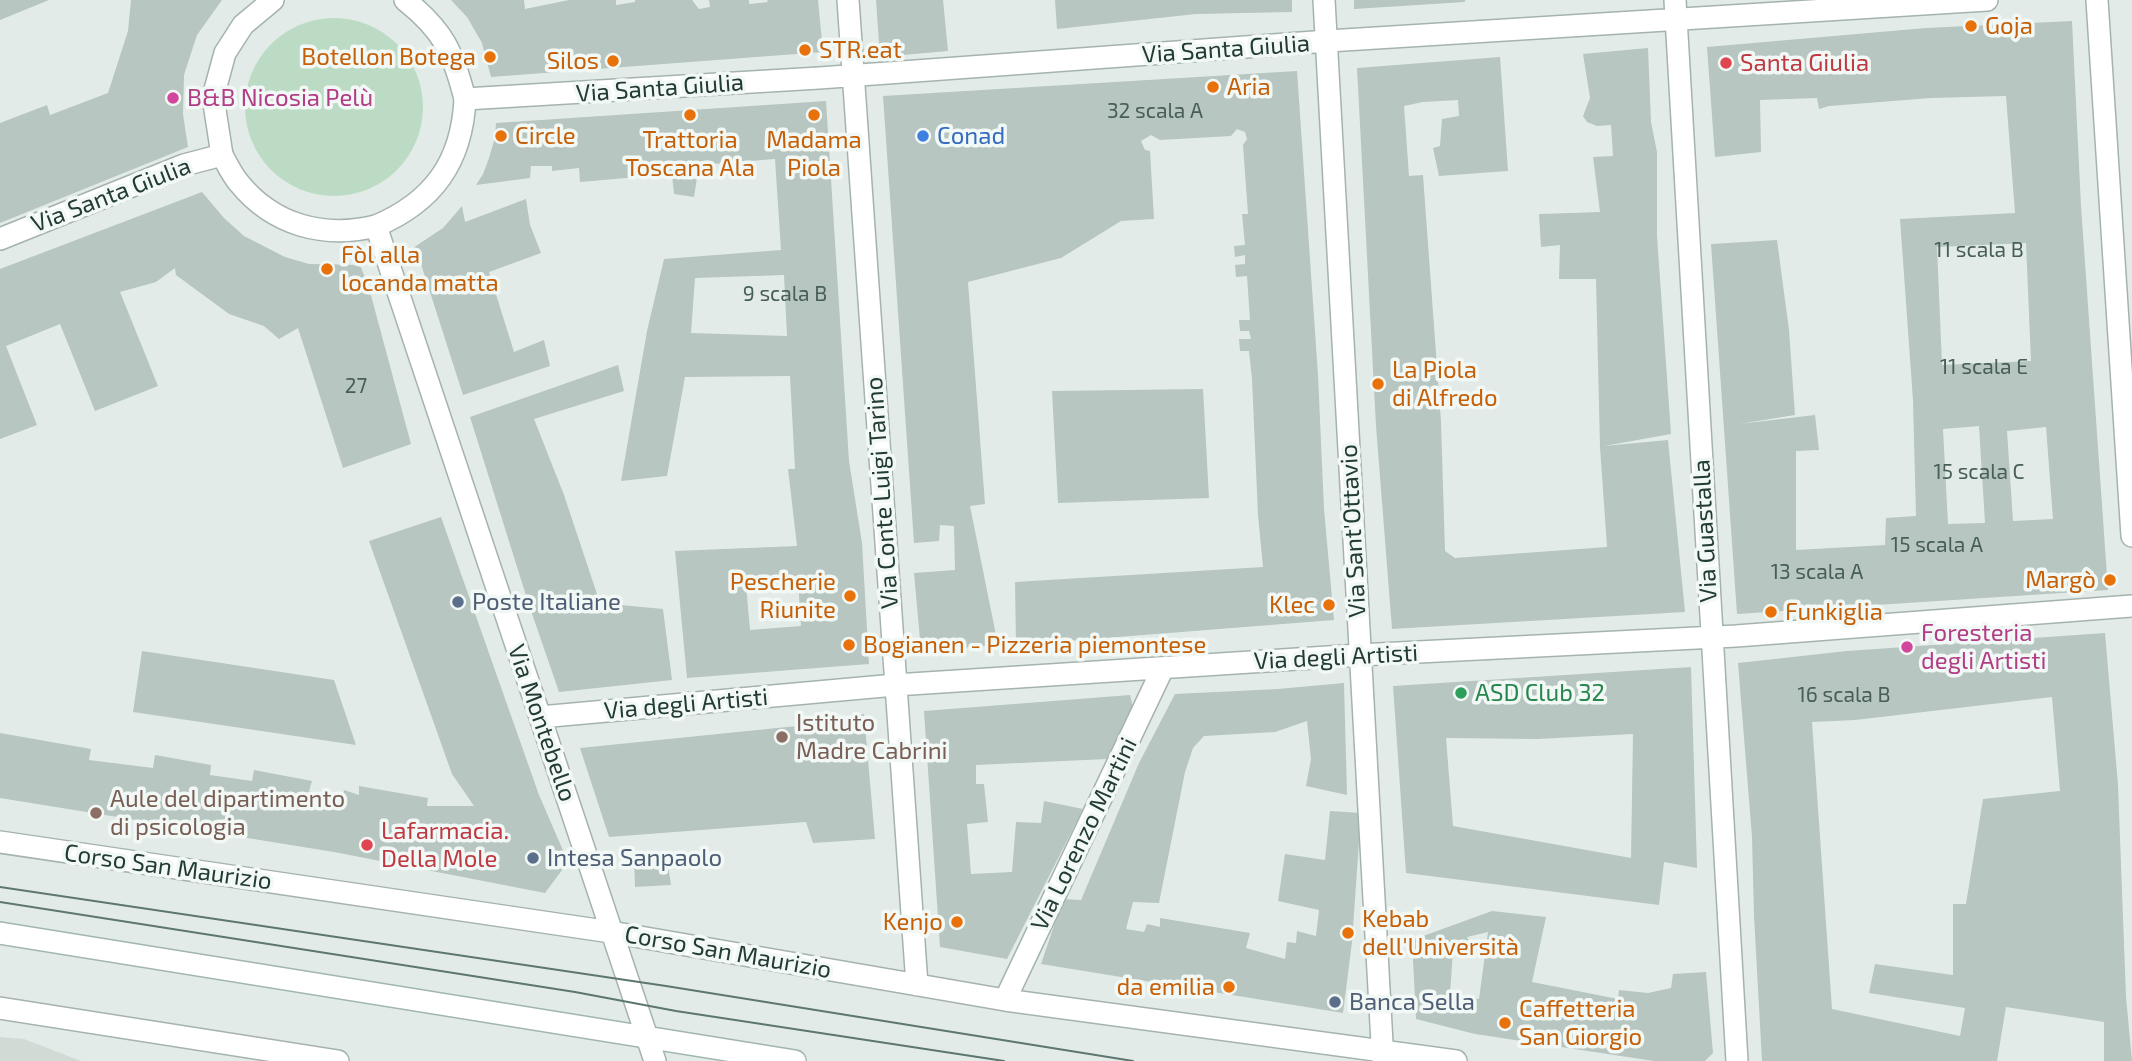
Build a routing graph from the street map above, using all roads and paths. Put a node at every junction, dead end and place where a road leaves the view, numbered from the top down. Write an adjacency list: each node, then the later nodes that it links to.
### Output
1 (273, 0): 11 (street)
2 (405, 0): 10 (street)
3 (848, 0): 9 (street, Via Conte Luigi Tarino)
4 (1324, 0): 8 (street, Via Sant'Ottavio)
5 (1987, 0): 7 (street, Via Santa Giulia)
6 (2097, 0): 14 (street)
7 (1676, 10): 8 (street, Via Santa Giulia); 16 (street, Via Guastalla)
8 (1328, 41): 9 (street, Via Santa Giulia); 17 (street, Via Sant'Ottavio)
9 (855, 75): 10 (street, Via Santa Giulia); 19 (street, Via Conte Luigi Tarino)
10 (465, 99): 12 (street)
11 (222, 155): 12 (street); 13 (street, Via Santa Giulia)
12 (376, 226): 20 (street, Via Montebello)
13 (0, 239)
14 (2132, 536)
15 (2132, 606): 16 (street, Via degli Artisti)
16 (1711, 637): 17 (street, Via degli Artisti); 33 (street, Via Guastalla)
17 (1359, 655): 18 (street, Via degli Artisti); 28 (street, Via Sant'Ottavio)
18 (1163, 668): 19 (street, Via degli Artisti); 25 (street, Via Lorenzo Martini)
19 (895, 685): 20 (street, Via degli Artisti); 24 (street, Via Conte Luigi Tarino)
20 (540, 717): 22 (street, Via Montebello)
21 (0, 842): 22 (street, Corso San Maurizio)
22 (611, 932): 24 (street, Corso San Maurizio); 27 (street, Via Montebello)
23 (0, 933): 27 (street)
24 (917, 985): 25 (street, Corso San Maurizio)
25 (1004, 1000): 28 (street, Corso San Maurizio)
26 (0, 1008): 29 (street)
27 (647, 1037): 30 (street, Via Montebello); 31 (street)
28 (1383, 1056): 32 (street, Corso San Maurizio)
29 (338, 1061)
30 (655, 1061)
31 (795, 1061)
32 (1456, 1061)
33 (1737, 1061)

